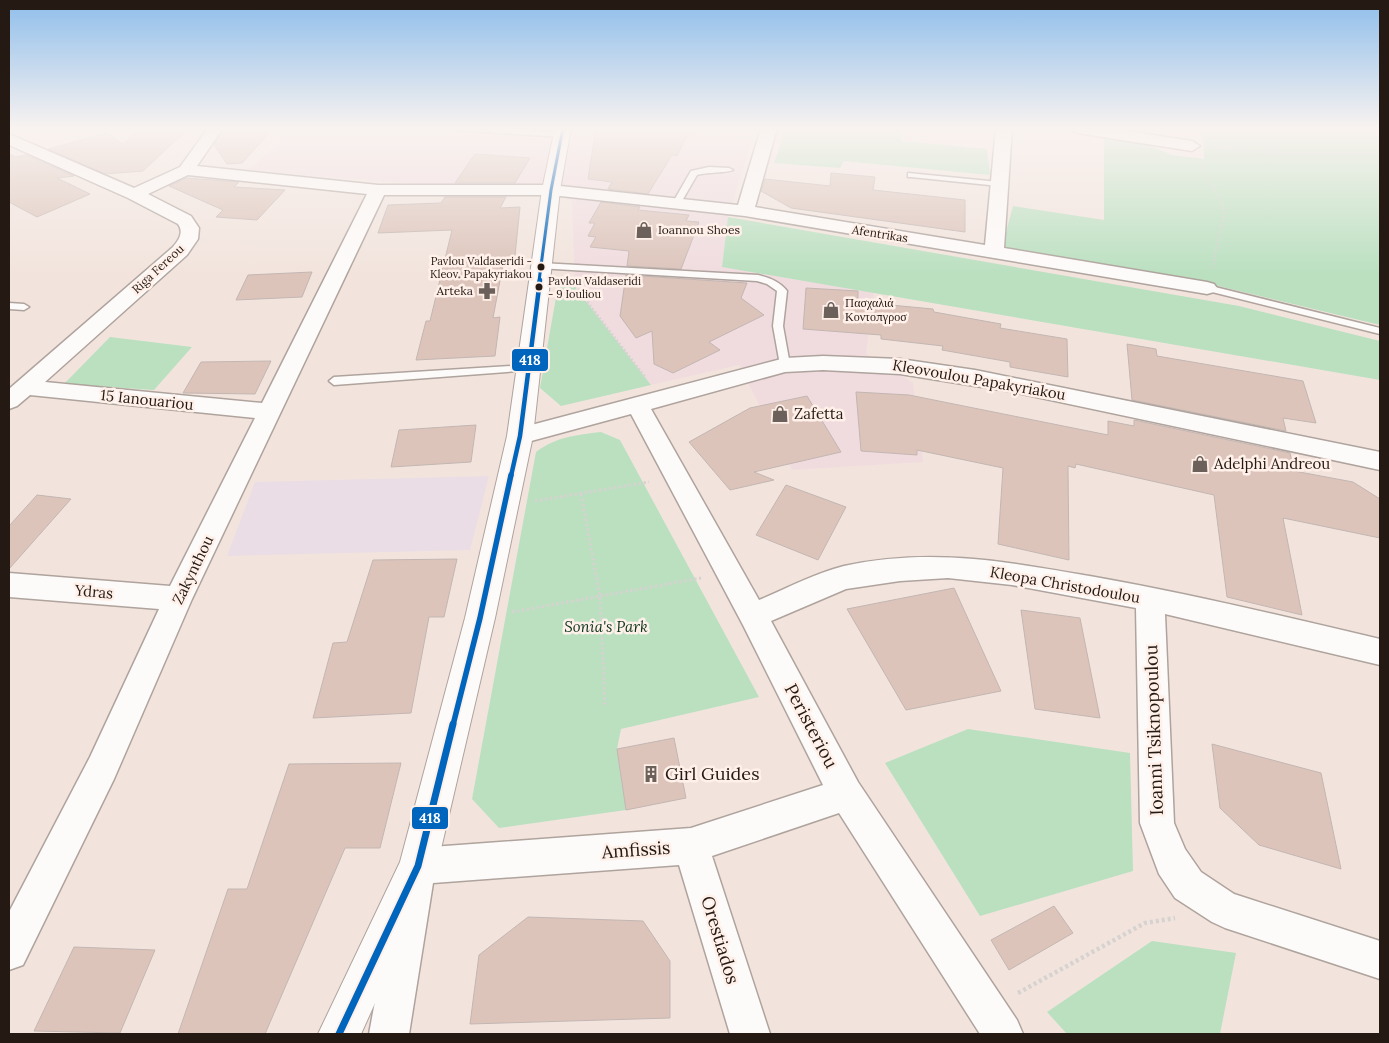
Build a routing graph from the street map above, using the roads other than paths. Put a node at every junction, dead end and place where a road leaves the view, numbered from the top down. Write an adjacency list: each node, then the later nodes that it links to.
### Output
1 (98, 177): 12 (street, Riga Fereou)
2 (172, 177): 12 (street)
3 (250, 177): 10 (street, Afentrikas)
4 (554, 177): 11 (street)
5 (692, 177): 13 (lane)
6 (755, 177): 14 (street)
7 (927, 177): 9 (lane)
8 (1000, 177): 9 (street)
9 (999, 184): 15 (street)
10 (378, 190): 11 (street, Afentrikas); 26 (street, Zakynthou)
11 (551, 190): 13 (street, Afentrikas); 16 (street)
12 (134, 194): 24 (street, Riga Fereou)
13 (676, 204): 14 (street, Afentrikas)
14 (745, 212): 15 (street, Afentrikas)
15 (994, 253): 17 (street, Afentrikas)
16 (540, 273): 21 (lane); 22 (street)
17 (1207, 288): 20 (lane)
18 (9, 306): 19 (lane)
19 (24, 307)
20 (1380, 331)
21 (785, 365): 25 (street, Kleovoulou Papakyriakou); 28 (street, Kleovoulou Papakyriakou)
22 (528, 368): 23 (lane); 27 (street)
23 (334, 381)
24 (17, 394): 26 (street, 15 Ianouariou)
25 (638, 406): 27 (street, Kleovoulou Papakyriakou); 32 (street, Peristeriou)
26 (270, 412): 30 (street, Zakynthou)
27 (520, 436): 36 (street)
28 (1380, 461)
29 (9, 585): 30 (street, Ydras)
30 (178, 599): 37 (street, Zakynthou)
31 (1150, 599): 32 (street, Kleopa Christodoulou); 33 (street, Kleopa Christodoulou); 38 (street, Ioanni Tsiknopoulou)
32 (753, 616): 34 (street, Peristeriou)
33 (1380, 652)
34 (846, 794): 35 (street, Amfissis); 39 (street, Peristeriou)
35 (691, 846): 36 (street, Amfissis); 42 (street, Orestiados)
36 (418, 866): 40 (street); 41 (street)
37 (9, 951)
38 (1380, 960)
39 (995, 1022)
40 (339, 1034)
41 (389, 1034)
42 (750, 1034)

